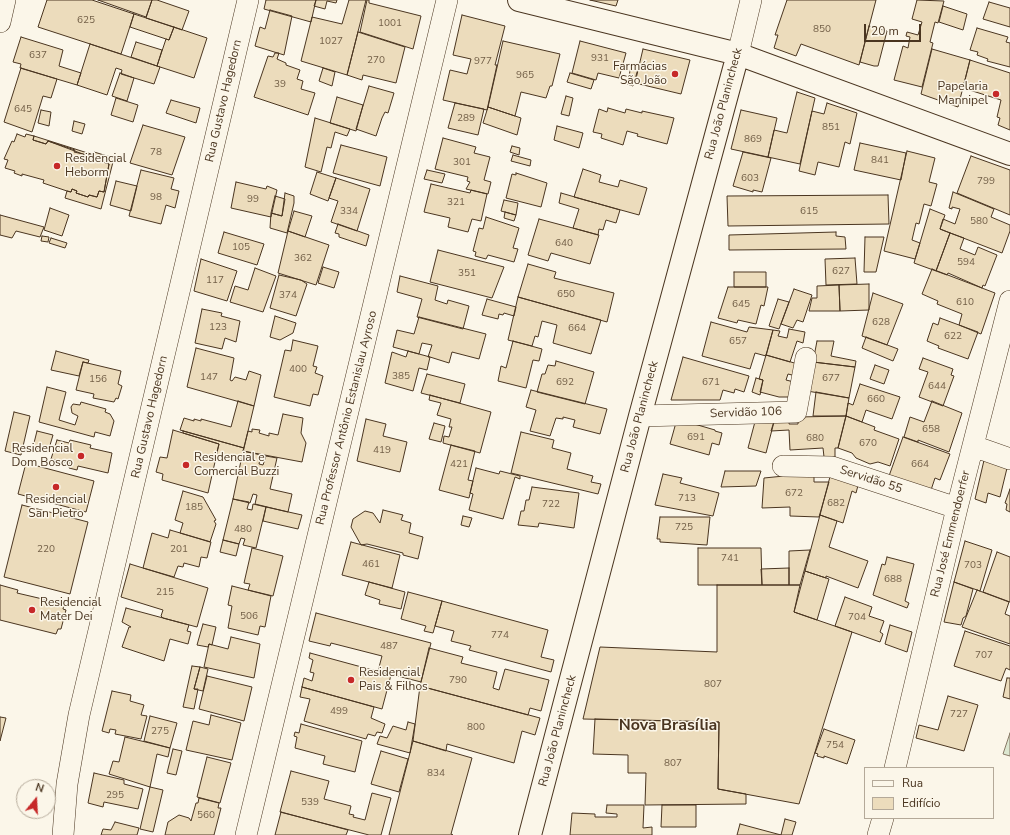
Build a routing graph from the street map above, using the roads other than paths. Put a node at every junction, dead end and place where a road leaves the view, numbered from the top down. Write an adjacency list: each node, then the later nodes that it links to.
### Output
1 (5, 0): 6 (street)
2 (248, 0): 18 (street, Rua Gustavo Hagedorn)
3 (447, 0): 19 (street, Rua Professor Antônio Estanislau Ayroso)
4 (519, 0): 7 (main road)
5 (751, 0): 7 (street, Rua João Planincheck)
6 (0, 22)
7 (738, 54): 8 (main road); 11 (main road, Rua João Planincheck)
8 (1010, 154)
9 (1010, 301): 12 (street, Rua José Emmendoerfer)
10 (806, 358): 11 (street, Servidão 106)
11 (640, 416): 20 (main road, Rua João Planincheck)
12 (973, 446): 13 (street); 15 (street, Rua José Emmendoerfer)
13 (1010, 459)
14 (783, 466): 15 (street, Servidão 55)
15 (957, 508): 16 (street, Rua José Emmendoerfer)
16 (895, 767)
17 (883, 819): 21 (street)
18 (63, 835)
19 (246, 835)
20 (530, 835)
21 (878, 835)

